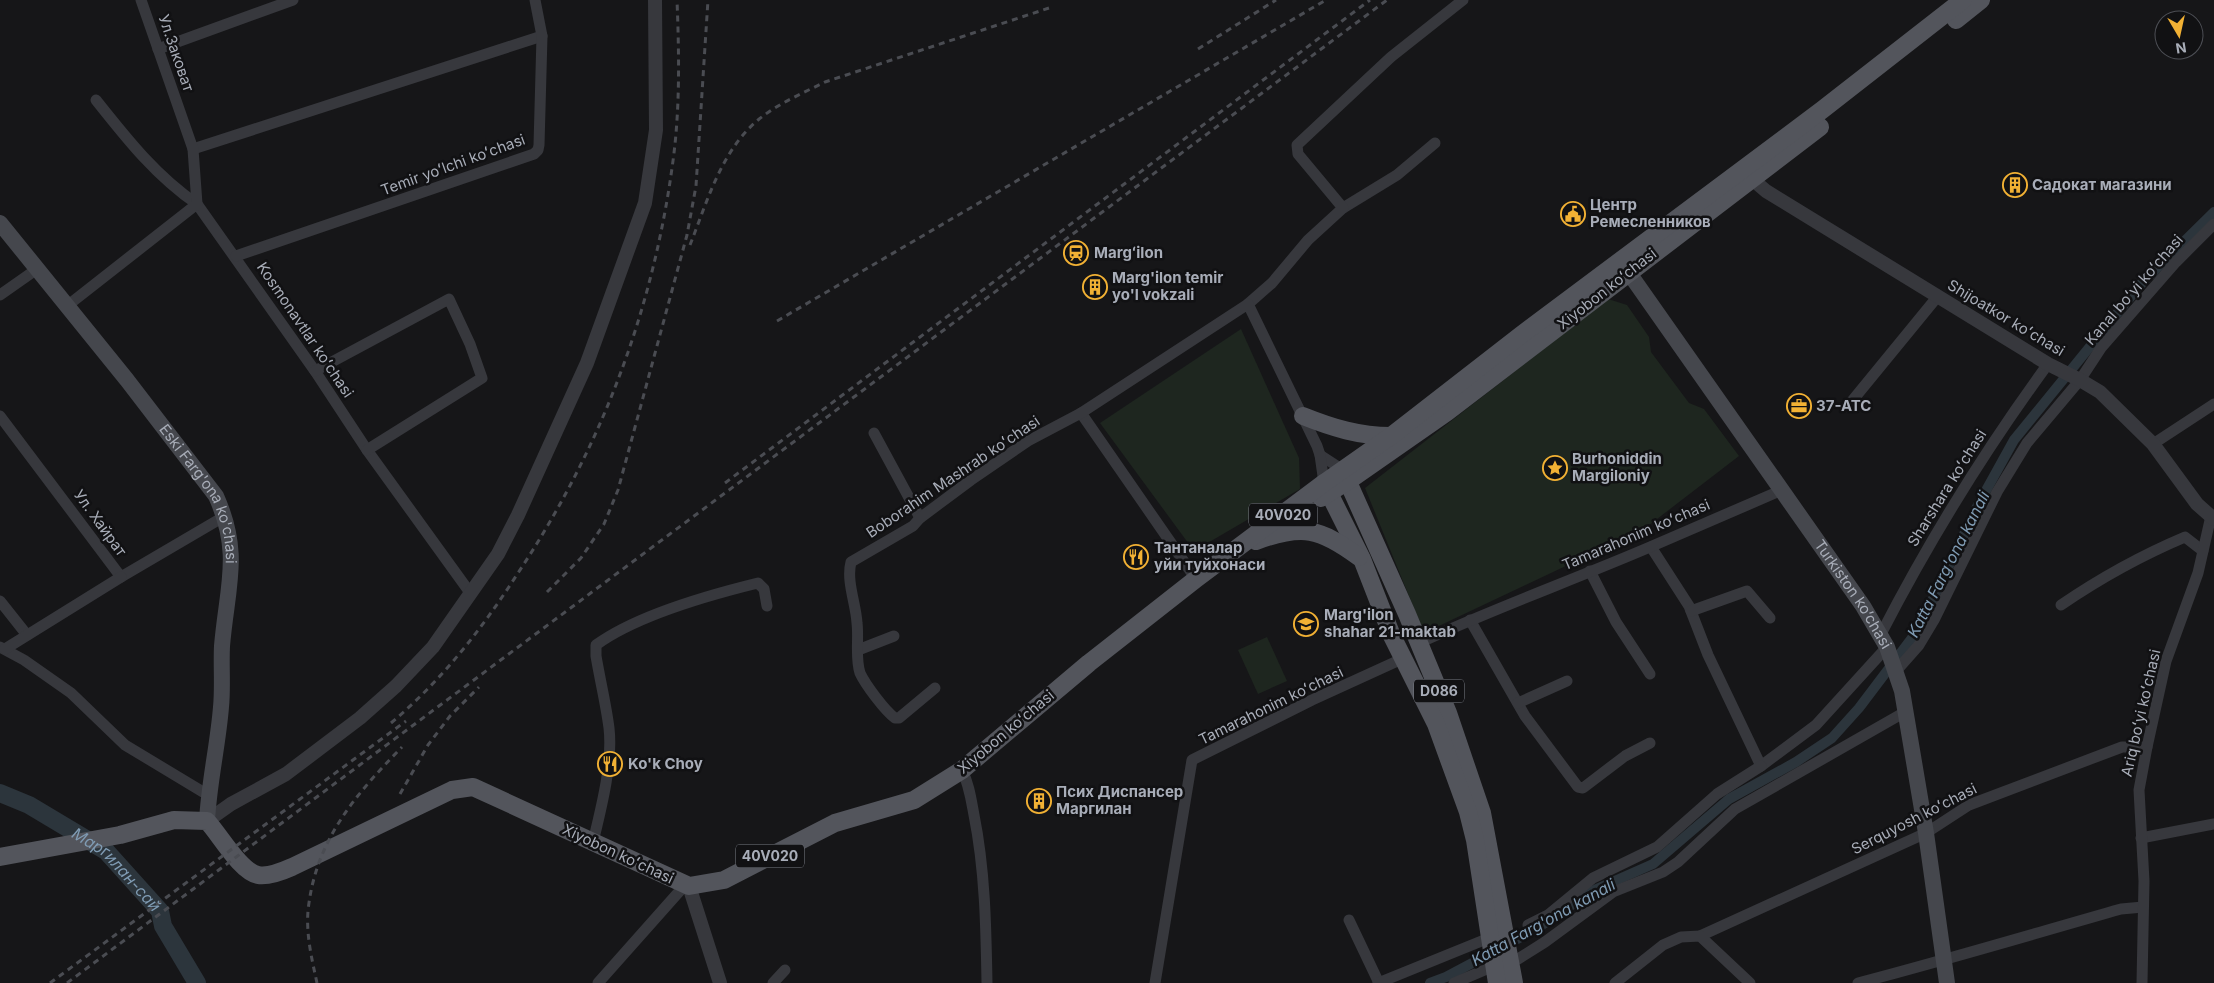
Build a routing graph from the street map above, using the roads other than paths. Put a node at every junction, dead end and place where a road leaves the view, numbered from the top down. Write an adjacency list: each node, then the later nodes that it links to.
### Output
1 (141, 0): 9 (street, Ул.Заковат)
2 (293, 0): 9 (street)
3 (535, 0): 8 (street, Temir yoʻlchi koʻchasi)
4 (655, 0): 51 (street)
5 (1463, 0): 15 (street)
6 (1963, 0): 19 (main road, Xiyobon koʻchasi / 40V020)
7 (1981, 0): 13 (main road, Xiyobon koʻchasi / 40V020)
8 (542, 36): 12 (street); 18 (street, Temir yoʻlchi koʻchasi)
9 (158, 49): 12 (street, Ул.Заковат)
10 (96, 100): 14 (street, Kosmonavtlar koʻchasi)
11 (1435, 143): 15 (street, Boborahim Mashrab koʻchasi)
12 (193, 149): 14 (street, Ул.Заковат)
13 (1752, 180): 19 (main road, Xiyobon koʻchasi / 40V020); 22 (street, Shijoatkor koʻchasi)
14 (197, 204): 18 (street, Kosmonavtlar koʻchasi); 24 (street)
15 (1343, 208): 23 (street, Boborahim Mashrab koʻchasi)
16 (0, 223): 20 (main road, Eski Farg'ona ko'chasi)
17 (2214, 224): 27 (street, Kanal boʻyi koʻchasi)
18 (236, 256): 26 (street, Kosmonavtlar koʻchasi)
19 (1625, 266): 34 (main road, Xiyobon koʻchasi / 40V020); 38 (main road, Xiyobon koʻchasi / 40V020); 40 (main road, Turkiston ko’chasi)
20 (37, 269): 21 (street); 24 (main road, Eski Farg'ona ko'chasi)
21 (0, 295)
22 (1938, 296): 25 (street, Shijoatkor koʻchasi); 28 (street)
23 (1248, 304): 30 (street, Boborahim Mashrab koʻchasi); 32 (street)
24 (67, 306): 41 (main road, Eski Farg'ona ko'chasi)
25 (2048, 364): 27 (street, Shijoatkor koʻchasi); 62 (street, Sharshara koʻchasi)
26 (315, 370): 36 (street, Kosmonavtlar koʻchasi); 36 (street)
27 (2080, 380): 35 (street, Shijoatkor koʻchasi); 67 (street, Kanal boʻyi koʻchasi)
28 (1852, 401)
29 (2214, 404): 35 (street)
30 (1081, 413): 42 (street, Boborahim Mashrab koʻchasi); 50 (street)
31 (0, 416): 49 (street, Ул. Хайрат)
32 (1303, 416): 34 (main road); 37 (street)
33 (874, 433): 42 (street)
34 (1391, 436): 38 (main road, Xiyobon koʻchasi / 40V020)
35 (2153, 444): 43 (street, Shijoatkor koʻchasi)
36 (367, 450): 51 (street, Kosmonavtlar koʻchasi)
37 (1320, 455): 38 (street); 39 (street)
38 (1345, 476): 39 (main road, 40V020); 58 (main road, D086)
39 (1327, 488): 44 (main road, Xiyobon koʻchasi / 40V020); 47 (main road, D086)
40 (1782, 490): 45 (street, Tamarahonim koʻchasi); 62 (main road, Turkiston ko’chasi)
41 (225, 516): 49 (street, Ул. Хайрат); 77 (main road, Eski Farg'ona ko'chasi)
42 (920, 518): 65 (street, Boborahim Mashrab koʻchasi)
43 (2213, 518): 46 (street, Ariq boʻyi koʻchasi)
44 (1242, 546): 47 (main road); 50 (main road, Xiyobon koʻchasi / 40V020)
45 (1650, 547): 48 (street, Tamarahonim koʻchasi); 55 (street)
46 (2203, 551): 53 (street); 74 (street, Ariq boʻyi koʻchasi)
47 (1362, 560): 61 (main road, D086)
48 (1590, 571): 57 (street, Tamarahonim koʻchasi); 68 (street)
49 (121, 577): 59 (street)
50 (1196, 579): 76 (main road, Xiyobon koʻchasi / 40V020)
51 (471, 594): 78 (street)
52 (0, 600): 59 (street)
53 (2061, 605)
54 (767, 606): 82 (street)
55 (1691, 611): 56 (street); 75 (street)
56 (1770, 618)
57 (1470, 620): 63 (street, Tamarahonim koʻchasi); 71 (street)
58 (1412, 627): 61 (main road); 63 (main road, D086)
59 (28, 636): 64 (street)
60 (894, 636): 65 (street)
61 (1392, 636): 66 (main road, D086)
62 (1884, 640): 67 (main road, Turkiston ko’chasi); 75 (street, Sharshara koʻchasi)
63 (1419, 644): 86 (main road, D086)
64 (2, 648): 77 (street)
65 (858, 650): 70 (street, Boborahim Mashrab koʻchasi)
66 (1404, 658): 86 (main road, D086); 98 (street, Tamarahonim koʻchasi)
67 (1896, 671): 72 (main road, Turkiston ko’chasi)
68 (1650, 674)
69 (1567, 681): 71 (street)
70 (935, 688)
71 (1518, 703): 73 (street)
72 (1905, 712): 80 (main road, Turkiston ko’chasi); 93 (street)
73 (1650, 743)
74 (2146, 747): 80 (street, Serquyosh koʻchasi); 81 (street, Ariq boʻyi koʻchasi)
75 (1761, 766): 88 (street, Sharshara koʻchasi)
76 (962, 770): 84 (main road, Xiyobon koʻchasi / 40V020); 97 (street)
77 (208, 795): 78 (main road, Eski Farg'ona ko'chasi)
78 (208, 821): 82 (main road, Xiyobon koʻchasi); 83 (main road)
79 (2214, 824): 81 (street)
80 (1926, 833): 89 (street, Serquyosh koʻchasi); 91 (main road, Turkiston ko’chasi)
81 (2142, 838): 85 (street, Ariq boʻyi koʻchasi)
82 (593, 842): 84 (main road, Xiyobon koʻchasi)
83 (0, 857)
84 (687, 886): 94 (street); 95 (street)
85 (2143, 907): 91 (street); 106 (street, Ariq boʻyi koʻchasi)
86 (1494, 912): 90 (main road, D086); 93 (main road, D086)
87 (1349, 920): 99 (street)
88 (1528, 925)
89 (1700, 936): 102 (street, Serquyosh koʻchasi); 103 (street)
90 (1490, 938): 93 (main road, D086); 99 (street)
91 (1943, 961): 104 (street); 105 (main road, Turkiston ko’chasi)
92 (786, 970): 96 (street)
93 (1500, 970): 100 (street); 101 (main road, D086)
94 (598, 983)
95 (720, 983)
96 (773, 983)
97 (987, 983)
98 (1155, 983)
99 (1378, 983)
100 (1454, 983)
101 (1514, 983)
102 (1615, 983)
103 (1750, 983)
104 (1858, 983)
105 (1947, 983)
106 (2142, 983)

